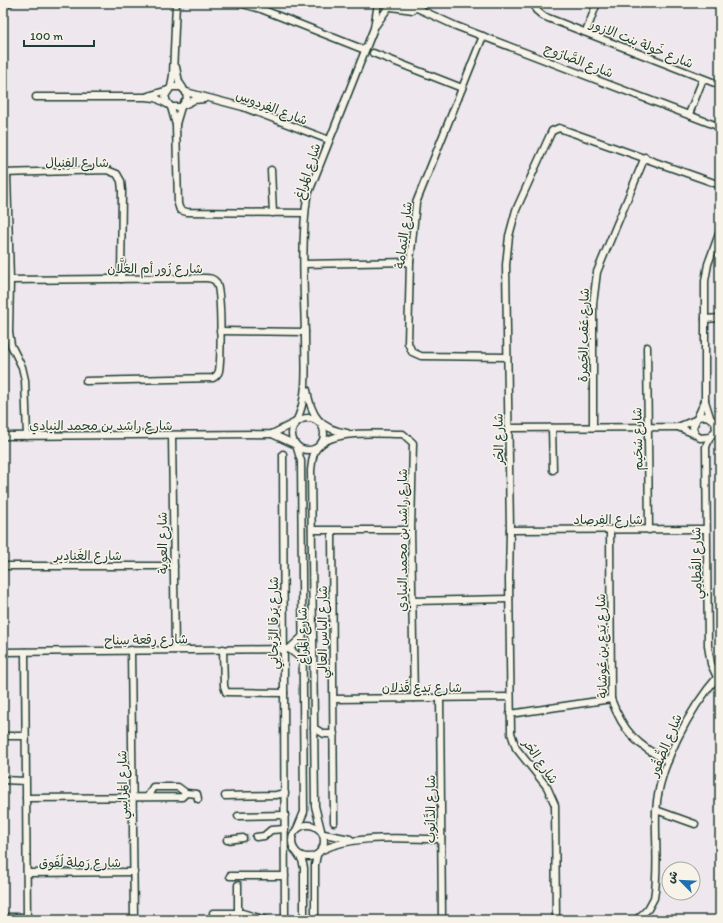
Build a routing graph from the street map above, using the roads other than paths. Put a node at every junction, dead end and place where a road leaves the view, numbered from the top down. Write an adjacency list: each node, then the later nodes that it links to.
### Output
1 (10, 3): 11 (street)
2 (176, 3): 20 (street)
3 (239, 3): 18 (street)
4 (378, 3): 12 (street); 15 (street, شارع المَراغ)
5 (406, 3): 14 (street, شارع الصَّارُوج)
6 (536, 3): 16 (street, شارع خَولة بنت الازور)
7 (597, 3): 16 (street)
8 (642, 3): 9 (street)
9 (648, 3)
10 (715, 3): 13 (street)
11 (3, 5)
12 (392, 6): 14 (street, شارع الصَّارُوج); 15 (street, شارع المَراغ)
13 (720, 8)
14 (430, 15): 17 (street, شارع الصَّارُوج)
15 (374, 28): 18 (street, شارع المَراغ)
16 (586, 32): 21 (street, شارع خَولة بنت الازور)
17 (483, 36): 23 (street, شارع اليَمامة); 31 (street, شارع الصَّارُوج)
18 (366, 50): 34 (street, شارع المَراغ)
19 (373, 53): 23 (street)
20 (175, 60): 24 (street); 25 (street)
21 (703, 79): 22 (street, شارع خَولة بنت الازور); 31 (street, شارع خَولة بنت الازور)
22 (720, 85)
23 (462, 88): 42 (street, شارع اليَمامة)
24 (169, 89): 25 (street); 26 (street); 29 (street)
25 (185, 90): 28 (street, شارع الفِردوس); 30 (street)
26 (145, 97): 27 (street); 29 (street)
27 (36, 98)
28 (207, 98): 30 (street, شارع الفِردوس); 34 (street, شارع الفِردوس)
29 (170, 106): 30 (street); 32 (street)
30 (182, 106): 32 (street)
31 (689, 114): 33 (street, شارع الصَّارُوج)
32 (176, 125): 39 (street)
33 (720, 127)
34 (328, 140): 40 (street, شارع المَراغ)
35 (645, 157): 38 (street, شارع الحُر); 51 (street, شارع الحُر); 64 (street, شارع عَقب الحَمرة)
36 (272, 170): 39 (street)
37 (5, 174): 44 (street, شارع الفِنيال); 45 (street)
38 (720, 185)
39 (273, 213): 40 (street)
40 (305, 213): 43 (street, شارع المَراغ)
41 (720, 230): 47 (street)
42 (410, 262): 43 (street); 51 (street, شارع اليَمامة)
43 (304, 264): 49 (street, شارع المَراغ)
44 (121, 279): 45 (street, شارع زُور أم الغلَّان); 48 (street, شارع زُور أم الغلَّان)
45 (10, 280): 70 (street)
46 (720, 318): 47 (street)
47 (705, 319): 54 (street)
48 (220, 331): 49 (street); 53 (street, شارع زُور أم الغلَّان)
49 (305, 332): 52 (street, شارع المَراغ)
50 (647, 347): 60 (street, شارع سُحَيم)
51 (507, 357): 62 (street, شارع الحُر)
52 (306, 378): 57 (street, شارع المَراغ); 58 (street, شارع المَراغ)
53 (86, 381)
54 (705, 401): 55 (street); 56 (street)
55 (710, 417): 56 (street); 59 (street)
56 (697, 418): 61 (street); 71 (street)
57 (296, 422): 58 (street); 65 (street, شارع راشد بن محمد النيادي); 73 (street)
58 (320, 423): 66 (street, شارع راشد بن محمد النيادي); 72 (street)
59 (718, 423): 67 (street)
60 (648, 427): 61 (street); 64 (street); 83 (street, شارع سُحَيم)
61 (678, 427): 71 (street)
62 (508, 428): 63 (street); 81 (street, شارع الحُر)
63 (552, 428): 64 (street); 76 (street)
64 (594, 428)
65 (272, 434): 68 (street, شارع راشد بن محمد النيادي); 73 (street, شارع راشد بن محمد النيادي)
66 (356, 434): 72 (street, شارع راشد بن محمد النيادي); 80 (street, شارع راشد بن محمد النيادي)
67 (715, 434): 71 (street); 74 (street, شارع القُطامِي)
68 (172, 435): 70 (street, شارع راشد بن محمد النيادي); 85 (street, شارع العوية)
69 (3, 436): 70 (street, شارع راشد بن محمد النيادي)
70 (27, 436)
71 (697, 436): 74 (street)
72 (321, 443): 73 (street); 78 (street, شارع المَراغ)
73 (296, 445): 88 (street, شارع المَراغ)
74 (706, 447): 77 (street, شارع القُطامِي)
75 (283, 454): 90 (street, شارع بَرقا الرِّيحانِي)
76 (553, 470)
77 (706, 529): 83 (street, شارع الفِرصاد); 96 (street, شارع القُطامِي)
78 (312, 530): 79 (street); 104 (street, شارع المَراغ)
79 (332, 530): 80 (street); 101 (street, شارع الياس العالِي)
80 (411, 530): 87 (street, شارع راشد بن محمد النيادي)
81 (510, 530): 82 (street, شارع الفِرصاد); 86 (street, شارع الحُر)
82 (610, 530): 83 (street, شارع الفِرصاد); 102 (street, شارع بَدع بن عُوشانة)
83 (649, 530)
84 (3, 566): 85 (street, شارع الغَنادِير)
85 (174, 566): 92 (street, شارع العوية)
86 (509, 599): 87 (street); 98 (street, شارع الحُر)
87 (412, 601): 99 (street, شارع راشد بن محمد النيادي)
88 (302, 637): 90 (street); 95 (street, شارع المَراغ)
89 (223, 649): 90 (street, شارع رِقعة سِناح); 92 (street, شارع رِقعة سِناح); 97 (street)
90 (286, 649): 95 (street); 97 (street, شارع بَرقا الرِّيحانِي)
91 (131, 650): 92 (street, شارع رِقعة سِناح); 94 (street, شارع رِقعة سِناح); 115 (street, شارع المَراسِي)
92 (175, 650)
93 (3, 652): 94 (street, شارع رِقعة سِناح)
94 (24, 652): 108 (street)
95 (302, 659): 126 (street, شارع المَراغ)
96 (718, 675): 110 (street, شارع الصُّقُور)
97 (284, 694): 114 (street, شارع بَرقا الرِّيحانِي)
98 (510, 697): 100 (street, شارع بَدع قَذلان); 103 (street, شارع الحُر)
99 (414, 698): 100 (street, شارع بَدع قَذلان); 101 (street, شارع بَدع قَذلان)
100 (440, 698): 130 (street, شارع الدَّانُوب)
101 (334, 699): 106 (street, شارع الياس العالِي)
102 (611, 699): 103 (street); 110 (street, شارع بَدع بن عُوشانة)
103 (510, 714): 153 (street, شارع الحُر)
104 (314, 728): 105 (street); 109 (street, شارع المَراغ)
105 (326, 734): 106 (street); 109 (street)
106 (334, 734): 123 (street, شارع الياس العالِي)
107 (3, 736): 108 (street)
108 (25, 736): 112 (street)
109 (315, 744): 127 (street, شارع المَراغ)
110 (668, 761): 120 (street, شارع الصُّقُور)
111 (3, 780): 112 (street)
112 (26, 781): 118 (street)
113 (186, 793): 116 (street); 116 (street); 119 (street)
114 (285, 793): 117 (street); 121 (street, شارع بَرقا الرِّيحانِي)
115 (133, 796): 116 (street); 118 (street); 136 (street, شارع المَراسِي)
116 (148, 796)
117 (225, 796)
118 (26, 798): 137 (street)
119 (198, 799)
120 (656, 810): 124 (street); 154 (street, شارع الصُّقُور)
121 (285, 815): 122 (street); 125 (street, شارع بَرقا الرِّيحانِي)
122 (238, 816)
123 (334, 822)
124 (695, 824)
125 (285, 829): 128 (street); 139 (street, شارع بَرقا الرِّيحانِي)
126 (297, 829): 127 (street); 134 (street)
127 (322, 832): 132 (street); 133 (street)
128 (256, 837)
129 (243, 838): 131 (street)
130 (441, 838): 132 (street); 152 (street, شارع الدَّانُوب)
131 (227, 840)
132 (354, 840): 133 (street)
133 (322, 850): 135 (street)
134 (297, 852): 135 (street); 150 (street)
135 (317, 855): 151 (street)
136 (134, 872): 137 (street, شارع رَملة لُفُوق); 146 (street, شارع المَراسِي)
137 (27, 873): 145 (street)
138 (230, 876): 139 (street)
139 (285, 876): 149 (street, شارع بَرقا الرِّيحانِي)
140 (238, 885): 143 (street)
141 (221, 912): 142 (street); 143 (street); 147 (street)
142 (213, 913)
143 (238, 913): 148 (street)
144 (3, 917): 145 (street)
145 (27, 918)
146 (134, 920)
147 (221, 920)
148 (266, 920)
149 (286, 920)
150 (304, 920)
151 (316, 920)
152 (442, 920)
153 (556, 920)
154 (636, 920)

